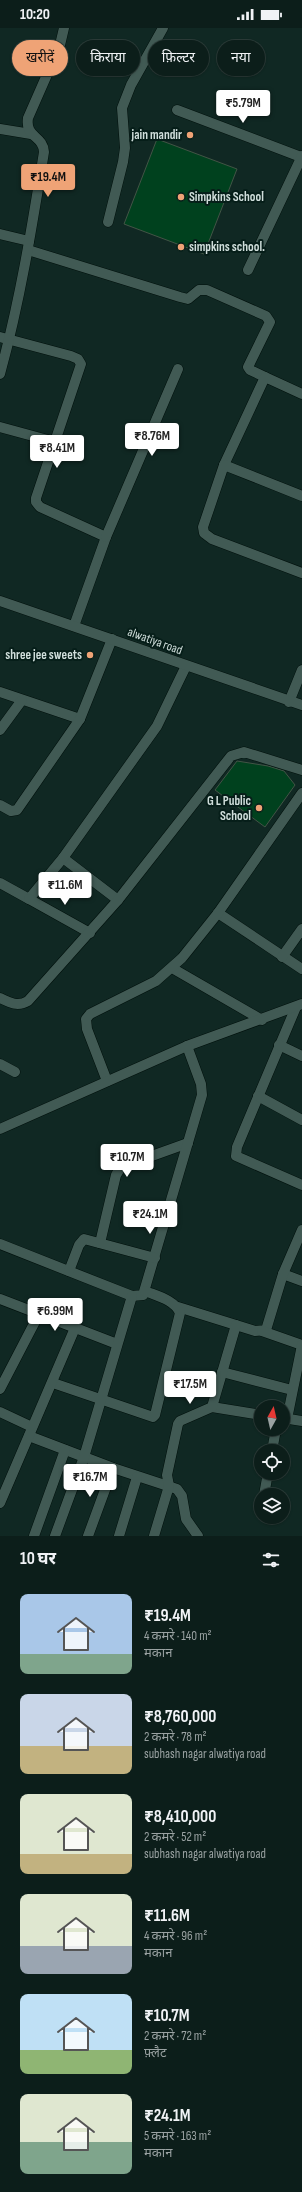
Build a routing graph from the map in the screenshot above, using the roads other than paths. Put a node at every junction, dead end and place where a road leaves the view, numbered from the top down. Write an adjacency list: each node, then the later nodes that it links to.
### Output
1 (64, 28): 5 (street)
2 (163, 28): 7 (street)
3 (177, 110): 6 (street)
4 (0, 129): 5 (street)
5 (31, 134): 9 (street)
6 (302, 157): 10 (street)
7 (108, 222)
8 (0, 234): 9 (street)
9 (29, 246): 11 (street); 14 (street)
10 (248, 270)
11 (5, 338): 13 (street); 17 (street)
12 (178, 369): 20 (street)
13 (0, 374)
14 (265, 377): 15 (street); 18 (street)
15 (302, 394)
16 (0, 427): 17 (street)
17 (55, 442): 20 (street)
18 (224, 465): 19 (street); 21 (street)
19 (302, 496)
20 (106, 537): 23 (street)
21 (302, 573)
22 (0, 601): 23 (street, alwatiya road)
23 (74, 626): 24 (street, alwatiya road)
24 (112, 639): 25 (street, alwatiya road); 31 (street)
25 (186, 666): 29 (street, alwatiya road); 36 (street)
26 (302, 670): 29 (street)
27 (0, 692): 28 (street)
28 (22, 700): 31 (street); 32 (street)
29 (289, 702): 30 (street, alwatiya road)
30 (302, 705)
31 (80, 719): 35 (street)
32 (0, 729)
33 (302, 770): 39 (street)
34 (302, 793): 40 (street)
35 (0, 805)
36 (63, 858): 38 (street); 39 (street)
37 (0, 883): 38 (street)
38 (29, 898): 42 (street)
39 (118, 900): 42 (street)
40 (218, 913): 43 (street); 44 (street)
41 (302, 929): 43 (street)
42 (90, 933): 46 (street)
43 (282, 956): 45 (street)
44 (172, 968): 48 (street); 54 (street)
45 (302, 969)
46 (0, 998)
47 (299, 1005): 48 (street); 49 (street)
48 (262, 1020): 50 (street)
49 (279, 1045): 51 (street); 55 (street)
50 (187, 1046): 54 (street); 58 (street)
51 (302, 1056)
52 (0, 1064): 53 (street)
53 (15, 1072)
54 (107, 1081): 57 (street)
55 (258, 1096): 56 (street); 59 (street)
56 (302, 1120)
57 (0, 1129)
58 (188, 1143): 61 (street); 63 (street)
59 (302, 1185)
60 (302, 1230): 65 (street)
61 (100, 1243): 63 (street); 64 (street)
62 (0, 1244): 64 (street)
63 (155, 1258): 67 (street)
64 (69, 1271): 68 (street)
65 (283, 1274): 66 (street); 74 (street)
66 (302, 1281)
67 (145, 1291): 68 (street); 70 (street)
68 (132, 1296): 75 (street)
69 (0, 1299): 71 (street)
70 (178, 1307): 72 (street); 81 (street)
71 (39, 1314): 73 (street); 79 (street)
72 (236, 1325): 74 (street); 77 (street)
73 (75, 1328): 75 (street); 78 (street)
74 (262, 1332): 76 (street)
75 (117, 1344): 81 (street)
76 (302, 1345): 80 (street)
77 (222, 1372): 80 (street); 83 (street)
78 (53, 1382): 81 (street); 88 (street)
79 (0, 1388)
80 (295, 1392): 82 (street)
81 (101, 1401): 90 (street)
82 (290, 1405)
83 (212, 1407): 85 (street); 93 (street)
84 (0, 1412): 88 (street)
85 (254, 1414)
86 (290, 1419): 87 (street)
87 (302, 1421)
88 (30, 1431): 89 (street); 94 (street)
89 (65, 1450): 90 (street); 95 (street)
90 (84, 1457): 91 (street); 96 (street)
91 (112, 1468): 92 (street); 97 (street)
92 (137, 1477): 93 (street); 98 (street)
93 (169, 1486): 99 (street); 100 (street)
94 (0, 1503)
95 (34, 1536)
96 (55, 1536)
97 (88, 1536)
98 (118, 1536)
99 (154, 1536)
100 (198, 1536)

